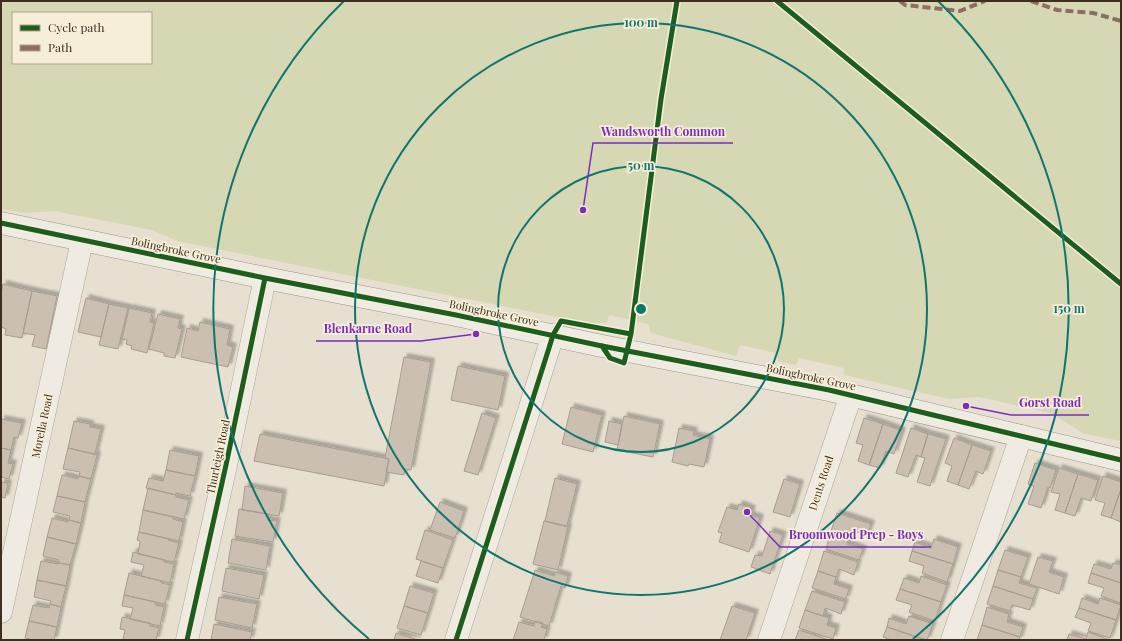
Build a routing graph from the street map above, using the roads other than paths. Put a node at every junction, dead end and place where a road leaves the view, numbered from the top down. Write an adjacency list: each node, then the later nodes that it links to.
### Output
1 (1, 223): 2 (street, Bolingbroke Grove)
2 (82, 241): 3 (street, Bolingbroke Grove); 8 (street, Morella Road)
3 (265, 278): 4 (street, Bolingbroke Grove); 9 (street, Thurleigh Road)
4 (553, 335): 5 (street, Bolingbroke Grove); 10 (street)
5 (851, 395): 6 (street, Bolingbroke Grove); 11 (street, Dents Road)
6 (1021, 436): 7 (street, Bolingbroke Grove); 12 (street)
7 (1121, 460)
8 (1, 612)
9 (187, 640)
10 (456, 640)
11 (769, 640)
12 (952, 640)

